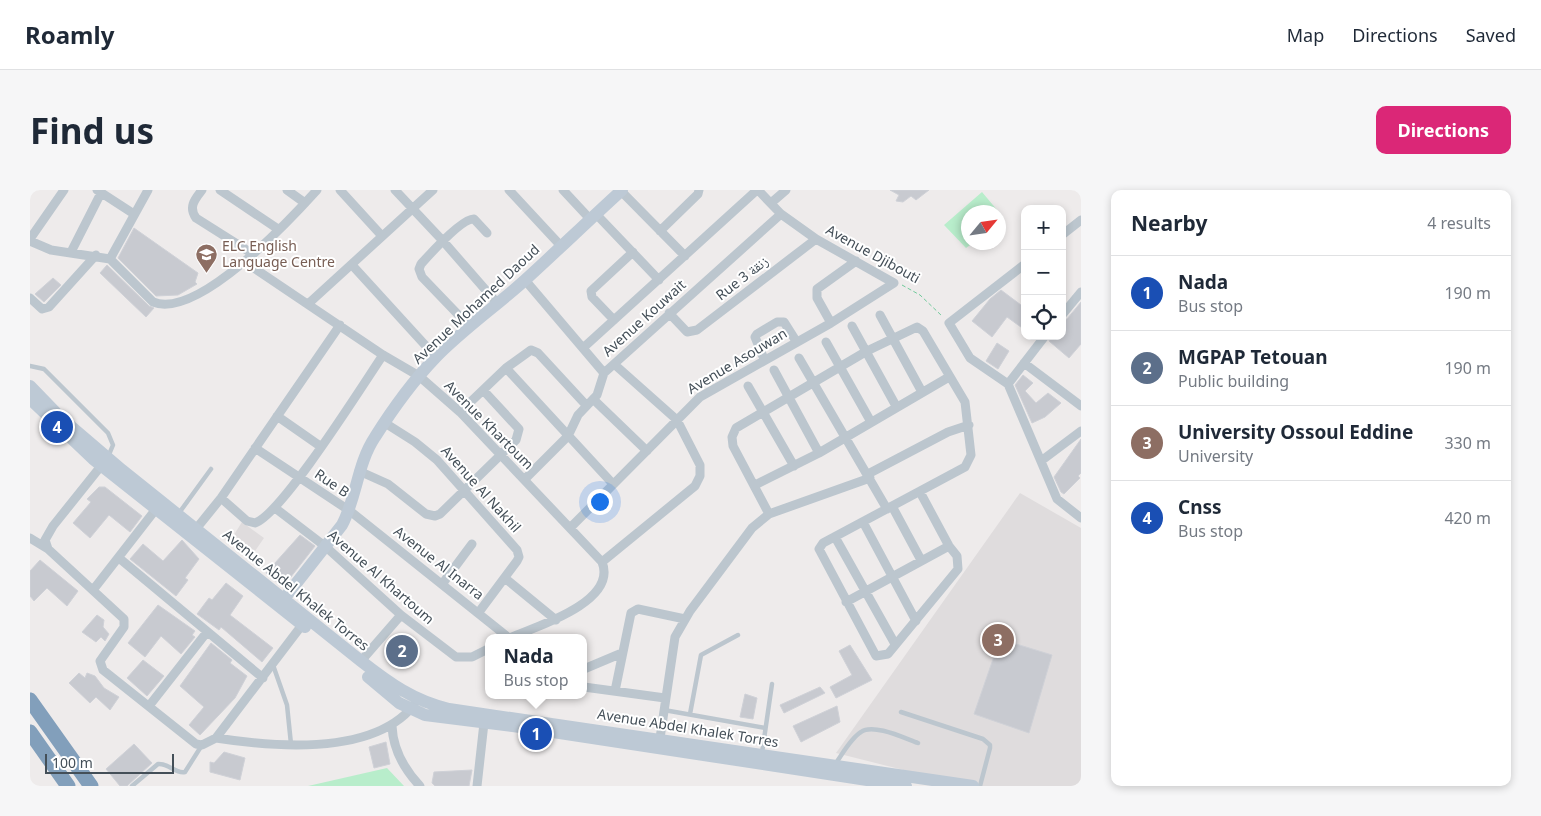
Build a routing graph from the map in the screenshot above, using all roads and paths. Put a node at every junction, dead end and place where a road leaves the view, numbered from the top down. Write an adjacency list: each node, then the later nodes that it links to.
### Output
1 (64, 190): 30 (street)
2 (148, 190): 20 (street)
3 (202, 190): 35 (street)
4 (220, 190): 24 (street)
5 (286, 190): 17 (street)
6 (317, 190): 17 (street)
7 (340, 190): 28 (street)
8 (395, 190): 19 (street)
9 (433, 190): 19 (street)
10 (509, 190): 32 (street)
11 (564, 190): 22 (street)
12 (699, 190): 25 (street)
13 (758, 190): 18 (street, Avenue Djibouti); 37 (street)
14 (786, 190): 18 (street)
15 (99, 191): 20 (street); 33 (street)
16 (616, 192): 22 (main road, Avenue Mohamed Daoud); 25 (street)
17 (306, 203): 24 (street)
18 (771, 203): 21 (street, Avenue Djibouti)
19 (414, 209): 28 (street); 31 (street)
20 (134, 214): 38 (street)
21 (781, 214): 29 (street, Avenue Djibouti); 51 (street, Avenue Kouwait)
22 (593, 217): 32 (main road, Avenue Mohamed Daoud); 34 (street)
23 (1081, 220): 26 (street)
24 (278, 229): 35 (street)
25 (660, 230): 37 (street)
26 (1066, 232)
27 (487, 233): 31 (street)
28 (382, 236): 41 (street)
29 (816, 239): 39 (street, Avenue Djibouti); 51 (street, Rue 3 زنقة)
30 (30, 240): 33 (street)
31 (444, 240): 48 (street); 58 (street)
32 (561, 246): 43 (main road, Avenue Mohamed Daoud)
33 (70, 252): 36 (street)
34 (633, 252): 44 (street); 53 (street)
35 (253, 254): 40 (street)
36 (96, 255): 38 (street); 47 (street)
37 (685, 256): 44 (street)
38 (110, 259): 40 (street)
39 (856, 261): 45 (street, Avenue Djibouti); 54 (street)
40 (245, 262): 49 (street, Avenue Khartoum)
41 (352, 266): 49 (street); 66 (street)
42 (1021, 267): 55 (street)
43 (525, 280): 48 (main road, Avenue Mohamed Daoud); 63 (street)
44 (659, 280): 53 (street)
45 (894, 283): 54 (street, Avenue Asouwan); 55 (path, Avenue Djibouti)
46 (1081, 292): 50 (street)
47 (30, 298)
48 (497, 303): 58 (main road, Avenue Mohamed Daoud)
49 (308, 304): 56 (street, Avenue Khartoum)
50 (1066, 310)
51 (669, 314): 70 (street, Avenue Kouwait)
52 (880, 315): 59 (street)
53 (614, 320): 63 (street)
54 (831, 323): 61 (street, Avenue Asouwan)
55 (949, 324): 79 (street)
56 (340, 325): 65 (street, Avenue Khartoum); 91 (street)
57 (852, 326): 64 (street)
58 (470, 327): 66 (main road, Avenue Mohamed Daoud)
59 (893, 338): 64 (street); 77 (street); 83 (street)
60 (1042, 340): 69 (street)
61 (796, 341): 68 (street, Avenue Asouwan); 68 (street)
62 (826, 342): 72 (street)
63 (583, 348): 75 (street)
64 (866, 351): 72 (street); 87 (street)
65 (383, 355): 76 (street, Avenue Khartoum); 99 (street)
66 (436, 357): 76 (main road, Avenue Mohamed Daoud)
67 (800, 358): 78 (street)
68 (764, 359): 92 (street, Avenue Asouwan)
69 (1024, 363): 79 (street); 88 (street)
70 (614, 364): 75 (street, Avenue Kouwait); 92 (street)
71 (30, 366): 105 (lane)
72 (840, 367): 78 (street); 93 (street)
73 (506, 368): 82 (street); 86 (street); 97 (street)
74 (774, 370): 84 (street)
75 (604, 373): 86 (street, Avenue Kouwait)
76 (419, 376): 89 (street, Avenue Khartoum); 94 (main road, Avenue Mohamed Daoud)
77 (949, 377): 83 (street); 95 (street)
78 (814, 382): 84 (street); 98 (street)
79 (1008, 384): 104 (street)
80 (30, 386): 105 (main road, Avenue Abdel Khalek Torres)
81 (748, 386): 90 (street)
82 (482, 390): 89 (street); 103 (street)
83 (922, 392): 87 (street)
84 (788, 396): 90 (street); 102 (street)
85 (30, 400): 105 (main road, Avenue Abdel Khalek Torres)
86 (590, 402): 97 (street, Avenue Kouwait); 101 (street)
87 (896, 406): 93 (street)
88 (1081, 406)
89 (460, 412): 103 (street, Avenue Khartoum)
90 (762, 412): 106 (street); 113 (street)
91 (277, 416): 99 (street); 100 (street)
92 (677, 420): 101 (street, Avenue Asouwan); 135 (street)
93 (871, 422): 98 (street)
94 (384, 423): 108 (main road, Avenue Mohamed Daoud); 114 (street, Avenue Al Nakhil)
95 (969, 425): 109 (street); 115 (street)
96 (1081, 431): 104 (street)
97 (568, 436): 111 (street, Avenue Kouwait); 112 (street)
98 (845, 436): 102 (street); 109 (street)
99 (320, 446): 110 (street)
100 (255, 448): 110 (street, Rue B); 116 (street)
101 (647, 450): 112 (street, Avenue Asouwan)
102 (819, 453): 106 (street)
103 (500, 455): 111 (street, Avenue Khartoum); 114 (street)
104 (1041, 461): 123 (street)
105 (104, 462): 119 (main road, Avenue Abdel Khalek Torres); 121 (main road, Avenue Abdel Khalek Torres); 132 (street)
106 (794, 466): 113 (street)
107 (210, 469): 121 (lane)
108 (359, 471): 114 (street); 120 (main road, Avenue Mohamed Daoud)
109 (869, 476): 117 (street); 122 (street)
110 (300, 478): 118 (street); 120 (street, Rue B)
111 (525, 479): 125 (street, Avenue Khartoum)
112 (613, 484): 125 (street, Avenue Asouwan)
113 (755, 485): 122 (street)
114 (465, 489): 137 (street, Avenue Al Nakhil)
115 (920, 492): 117 (street); 130 (street)
116 (221, 498): 118 (street); 126 (street)
117 (889, 507): 124 (street); 134 (street)
118 (275, 508): 131 (street, Avenue Al Khartoum)
119 (156, 509): 133 (street); 142 (main road, Avenue Abdel Khalek Torres)
120 (350, 511): 131 (main road, Avenue Mohamed Daoud); 138 (street, Avenue Al Inarra)
121 (178, 514): 126 (main road, Avenue Abdel Khalek Torres)
122 (768, 514): 145 (street)
123 (1081, 518)
124 (863, 522): 127 (street); 136 (street)
125 (570, 528): 135 (street, Avenue Khartoum)
126 (196, 529): 142 (main road, Avenue Abdel Khalek Torres)
127 (835, 537): 140 (street); 141 (street)
128 (30, 538): 132 (street)
129 (472, 544): 138 (street)
130 (949, 546): 134 (street); 147 (street)
131 (326, 547): 142 (main road, Avenue Mohamed Daoud); 144 (street, Avenue Al Khartoum)
132 (48, 549): 139 (street)
133 (119, 558): 139 (street); 149 (street)
134 (922, 560): 136 (street)
135 (602, 562): 146 (street)
136 (892, 577): 140 (street); 147 (street)
137 (506, 579): 143 (street, Avenue Al Nakhil); 146 (street)
138 (443, 583): 143 (street, Avenue Al Inarra)
139 (93, 590): 166 (street)
140 (865, 592): 141 (street); 153 (street)
141 (846, 602): 153 (street)
142 (281, 603): 148 (main road, Avenue Abdel Khalek Torres); 156 (main road, Avenue Abdel Khalek Torres)
143 (479, 612): 150 (street, Avenue Al Inarra)
144 (401, 615): 154 (street, Avenue Al Khartoum); 156 (street)
145 (685, 619): 155 (street); 163 (street)
146 (556, 620): 151 (street)
147 (916, 621): 153 (street)
148 (302, 625): 157 (street); 165 (main road, Avenue Abdel Khalek Torres)
149 (207, 632): 159 (street); 166 (street)
150 (504, 634)
151 (519, 634)
152 (738, 635): 169 (lane)
153 (895, 644)
154 (485, 650)
155 (622, 653): 158 (street); 162 (street)
156 (361, 661): 165 (main road, Avenue Abdel Khalek Torres)
157 (273, 665): 159 (street); 176 (lane)
158 (587, 668)
159 (263, 678): 174 (street)
160 (772, 684): 172 (lane)
161 (587, 688): 162 (street)
162 (615, 691): 163 (street)
163 (665, 698): 167 (street)
164 (30, 700): 182 (highway)
165 (415, 704): 170 (main road, Avenue Abdel Khalek Torres); 171 (street); 177 (main road, Avenue Abdel Khalek Torres)
166 (149, 706): 178 (street)
167 (663, 710): 169 (lane); 177 (street)
168 (901, 712): 188 (lane)
169 (690, 714): 172 (lane)
170 (484, 723): 177 (main road, Avenue Abdel Khalek Torres); 185 (street)
171 (392, 726): 176 (street); 184 (street)
172 (765, 728): 179 (lane)
173 (30, 732): 181 (highway)
174 (216, 738): 176 (street); 178 (street)
175 (918, 743): 180 (lane)
176 (291, 744)
177 (659, 744): 179 (main road, Avenue Abdel Khalek Torres)
178 (202, 745): 183 (lane)
179 (761, 759): 180 (main road, Avenue Abdel Khalek Torres); 186 (main road, Avenue Abdel Khalek Torres)
180 (833, 766): 187 (main road, Avenue Abdel Khalek Torres)
181 (68, 786)
182 (91, 786)
183 (132, 786)
184 (420, 786)
185 (477, 786)
186 (906, 786)
187 (973, 786)
188 (980, 786)

